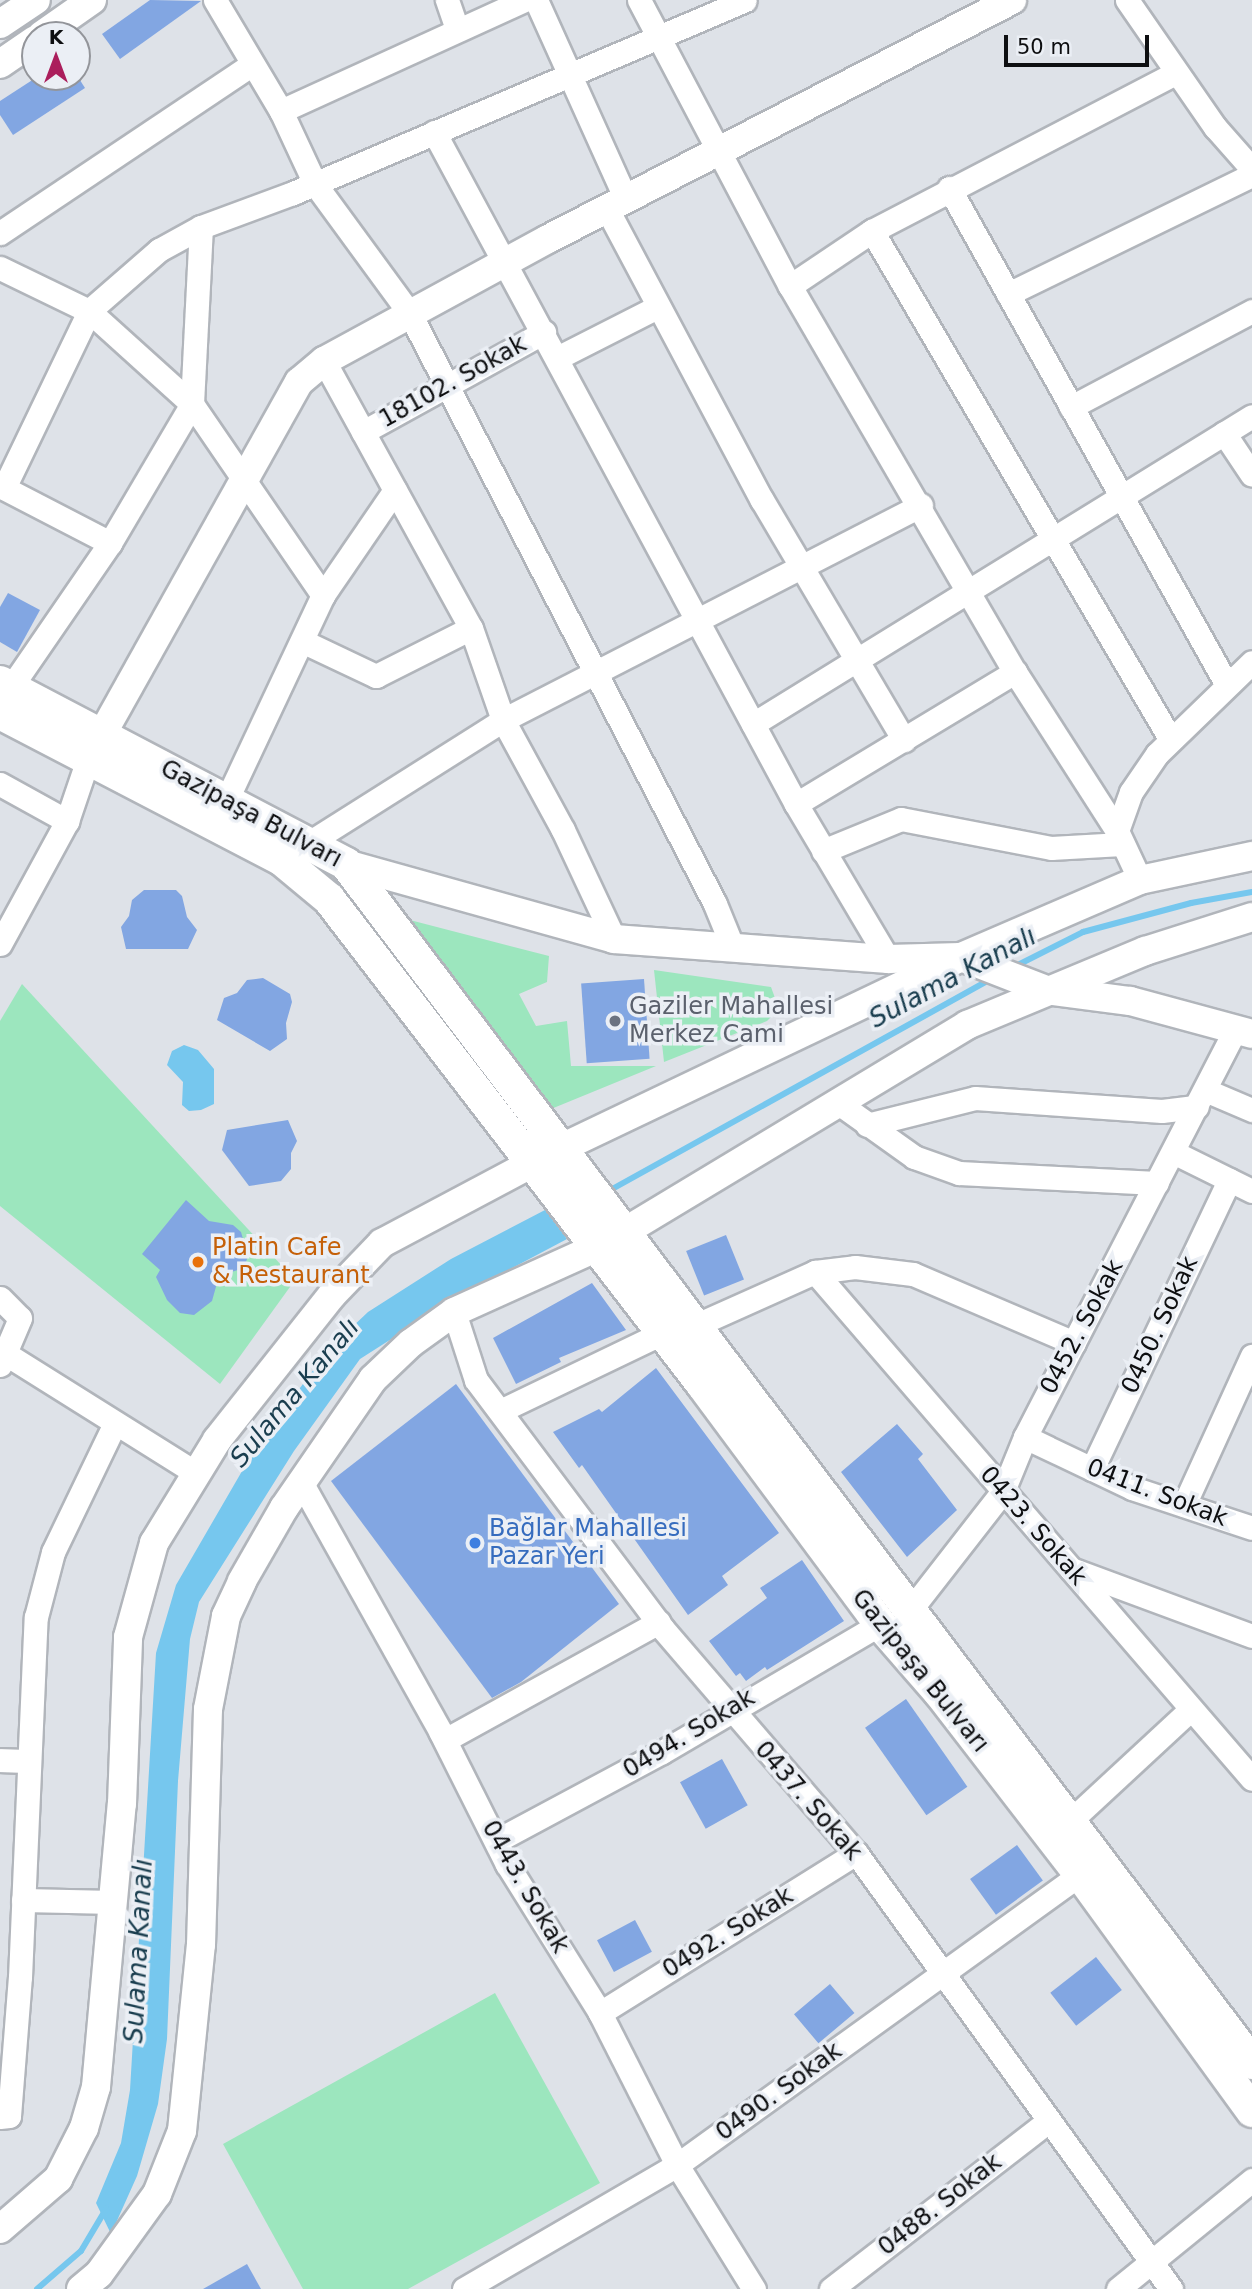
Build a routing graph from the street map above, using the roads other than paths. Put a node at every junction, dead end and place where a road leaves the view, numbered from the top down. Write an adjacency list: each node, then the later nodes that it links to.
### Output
1 (36, 0): 12 (street)
2 (92, 0): 11 (street)
3 (215, 0): 17 (street)
4 (447, 0): 13 (street)
5 (526, 0): 13 (street)
6 (536, 0): 18 (street)
7 (639, 0): 14 (street)
8 (745, 0): 14 (street)
9 (1012, 0): 22 (street)
10 (1127, 0): 19 (street)
11 (62, 21)
12 (0, 24)
13 (457, 29): 20 (street)
14 (661, 40): 18 (street); 22 (street)
15 (21, 50): 16 (street)
16 (0, 64)
17 (252, 64): 20 (street); 30 (street)
18 (568, 73): 21 (street); 27 (street)
19 (1176, 73): 23 (street); 26 (street)
20 (281, 111): 25 (street)
21 (434, 132): 25 (street); 31 (street)
22 (719, 150): 27 (street); 33 (street)
23 (1252, 169)
24 (1252, 175): 34 (street)
25 (315, 184): 28 (street); 38 (street)
26 (949, 188): 29 (street); 34 (street)
27 (616, 204): 31 (street); 35 (street)
28 (201, 227): 36 (street); 43 (street)
29 (872, 230): 33 (street); 54 (street)
30 (0, 233)
31 (506, 262): 38 (street); 39 (street)
32 (0, 268): 36 (street)
33 (790, 286): 53 (street)
34 (1009, 294): 44 (street)
35 (657, 307): 40 (street, 18102. Sokak); 56 (street)
36 (89, 311): 43 (street); 50 (street)
37 (1252, 311): 44 (street)
38 (410, 314): 41 (street); 42 (street)
39 (544, 332): 40 (street); 42 (street, 18102. Sokak)
40 (558, 358): 59 (street)
41 (324, 362): 46 (street); 49 (street)
42 (447, 385): 46 (street, 18102. Sokak); 65 (street)
43 (192, 404): 49 (street); 55 (street)
44 (1072, 407): 52 (street)
45 (1252, 416): 47 (street)
46 (363, 432): 51 (street)
47 (1224, 433): 48 (street); 52 (street)
48 (1252, 475)
49 (244, 483): 57 (street); 72 (street)
50 (2, 487): 55 (street)
51 (395, 490): 57 (street); 60 (street)
52 (1122, 497): 54 (street); 66 (street)
53 (921, 505): 56 (street); 58 (street)
54 (1053, 539): 58 (street); 71 (street)
55 (110, 543): 67 (street)
56 (799, 565): 59 (street); 62 (street)
57 (323, 595): 61 (street)
58 (970, 595): 62 (street); 64 (street)
59 (696, 619): 65 (street); 69 (street)
60 (471, 628): 61 (street); 68 (street)
61 (302, 641): 74 (street)
62 (857, 662): 69 (street); 70 (street)
63 (1252, 662): 66 (street)
64 (1015, 672): 70 (street); 77 (street)
65 (597, 674): 68 (street); 86 (street)
66 (1227, 685): 71 (street)
67 (4, 694): 72 (main road, Gazipaşa Bulvarı)
68 (503, 720): 78 (street); 85 (street)
69 (753, 724): 75 (street)
70 (904, 740): 75 (street)
71 (1171, 740): 77 (street)
72 (93, 748): 74 (main road, Gazipaşa Bulvarı); 76 (street); 96 (main road, Gazipaşa Bulvarı)
73 (0, 784): 76 (street)
74 (228, 799): 78 (main road, Gazipaşa Bulvarı)
75 (796, 804): 79 (street)
76 (67, 821): 84 (street)
77 (1119, 837): 79 (street); 82 (street)
78 (307, 844): 81 (main road, Gazipaşa Bulvarı)
79 (823, 851): 88 (street)
80 (1252, 856): 82 (street)
81 (346, 864): 85 (street); 96 (main road, Gazipaşa Bulvarı)
82 (1140, 880): 87 (street)
83 (1252, 917): 89 (street)
84 (1, 938)
85 (614, 939): 86 (street)
86 (733, 948): 88 (street)
87 (961, 957): 88 (street); 89 (street); 96 (street)
88 (888, 959)
89 (1046, 990): 90 (street); 92 (street)
90 (1244, 1031): 91 (street, 0452. Sokak)
91 (1201, 1099): 93 (street); 94 (street); 95 (street, 0452. Sokak)
92 (837, 1102): 94 (street); 100 (street)
93 (1252, 1110)
94 (867, 1125): 98 (street)
95 (1174, 1152): 97 (street); 98 (street, 0452. Sokak)
96 (557, 1161): 100 (main road, Gazipaşa Bulvarı); 101 (main road, Gazipaşa Bulvarı); 114 (street)
97 (1229, 1180): 99 (street); 113 (street, 0450. Sokak)
98 (1157, 1183): 107 (street, 0452. Sokak)
99 (1252, 1191)
100 (624, 1232): 105 (main road, Gazipaşa Bulvarı)
101 (590, 1241): 104 (street); 106 (main road, Gazipaşa Bulvarı)
102 (815, 1272): 105 (street); 107 (street); 116 (street, 0423. Sokak)
103 (0, 1298): 109 (street)
104 (454, 1312): 110 (street, 0437. Sokak); 115 (street)
105 (692, 1327): 120 (main road, Gazipaşa Bulvarı)
106 (660, 1334): 110 (street); 120 (main road, Gazipaşa Bulvarı)
107 (1074, 1343): 112 (street, 0452. Sokak)
108 (1252, 1356): 117 (street)
109 (3, 1360): 111 (street)
110 (500, 1411): 121 (street, 0437. Sokak)
111 (115, 1423): 114 (street); 127 (street)
112 (1025, 1437): 113 (street, 0411. Sokak); 116 (street, 0452. Sokak)
113 (1092, 1469): 117 (street, 0411. Sokak)
114 (197, 1474): 134 (street)
115 (301, 1482): 125 (street, 0443. Sokak); 145 (street)
116 (1003, 1491): 119 (street, 0423. Sokak); 120 (street, 0452. Sokak)
117 (1184, 1505): 118 (street, 0411. Sokak)
118 (1252, 1528)
119 (1070, 1569): 122 (street); 124 (street, 0423. Sokak)
120 (894, 1618): 123 (street, 0494. Sokak); 129 (main road, Gazipaşa Bulvarı); 132 (main road, Gazipaşa Bulvarı)
121 (659, 1622): 123 (street, 0437. Sokak); 125 (street)
122 (1252, 1636)
123 (728, 1709): 130 (street, 0494. Sokak); 131 (street, 0437. Sokak)
124 (1191, 1709): 128 (street, 0423. Sokak); 129 (street)
125 (445, 1740): 130 (street, 0443. Sokak)
126 (0, 1760): 127 (street)
127 (29, 1760): 133 (street)
128 (1252, 1779)
129 (1069, 1822): 137 (main road, Gazipaşa Bulvarı)
130 (496, 1841): 136 (street, 0443. Sokak)
131 (856, 1853): 135 (street, 0437. Sokak); 136 (street, 0492. Sokak)
132 (1080, 1874): 135 (street, 0490. Sokak); 138 (main road, Gazipaşa Bulvarı)
133 (23, 1900): 134 (street); 139 (street)
134 (114, 1902): 143 (street)
135 (943, 1975): 140 (street, 0437. Sokak); 141 (street, 0490. Sokak)
136 (600, 2013): 141 (street, 0443. Sokak)
137 (1252, 2063)
138 (1252, 2111)
139 (0, 2117)
140 (1048, 2121): 144 (street, 0437. Sokak); 148 (street, 0488. Sokak)
141 (677, 2165): 146 (street, 0490. Sokak); 147 (street, 0443. Sokak)
142 (1252, 2180): 144 (street)
143 (0, 2229)
144 (1150, 2262): 149 (street); 150 (street, 0437. Sokak)
145 (81, 2289)
146 (464, 2289)
147 (754, 2289)
148 (831, 2289)
149 (1118, 2289)
150 (1171, 2289)

